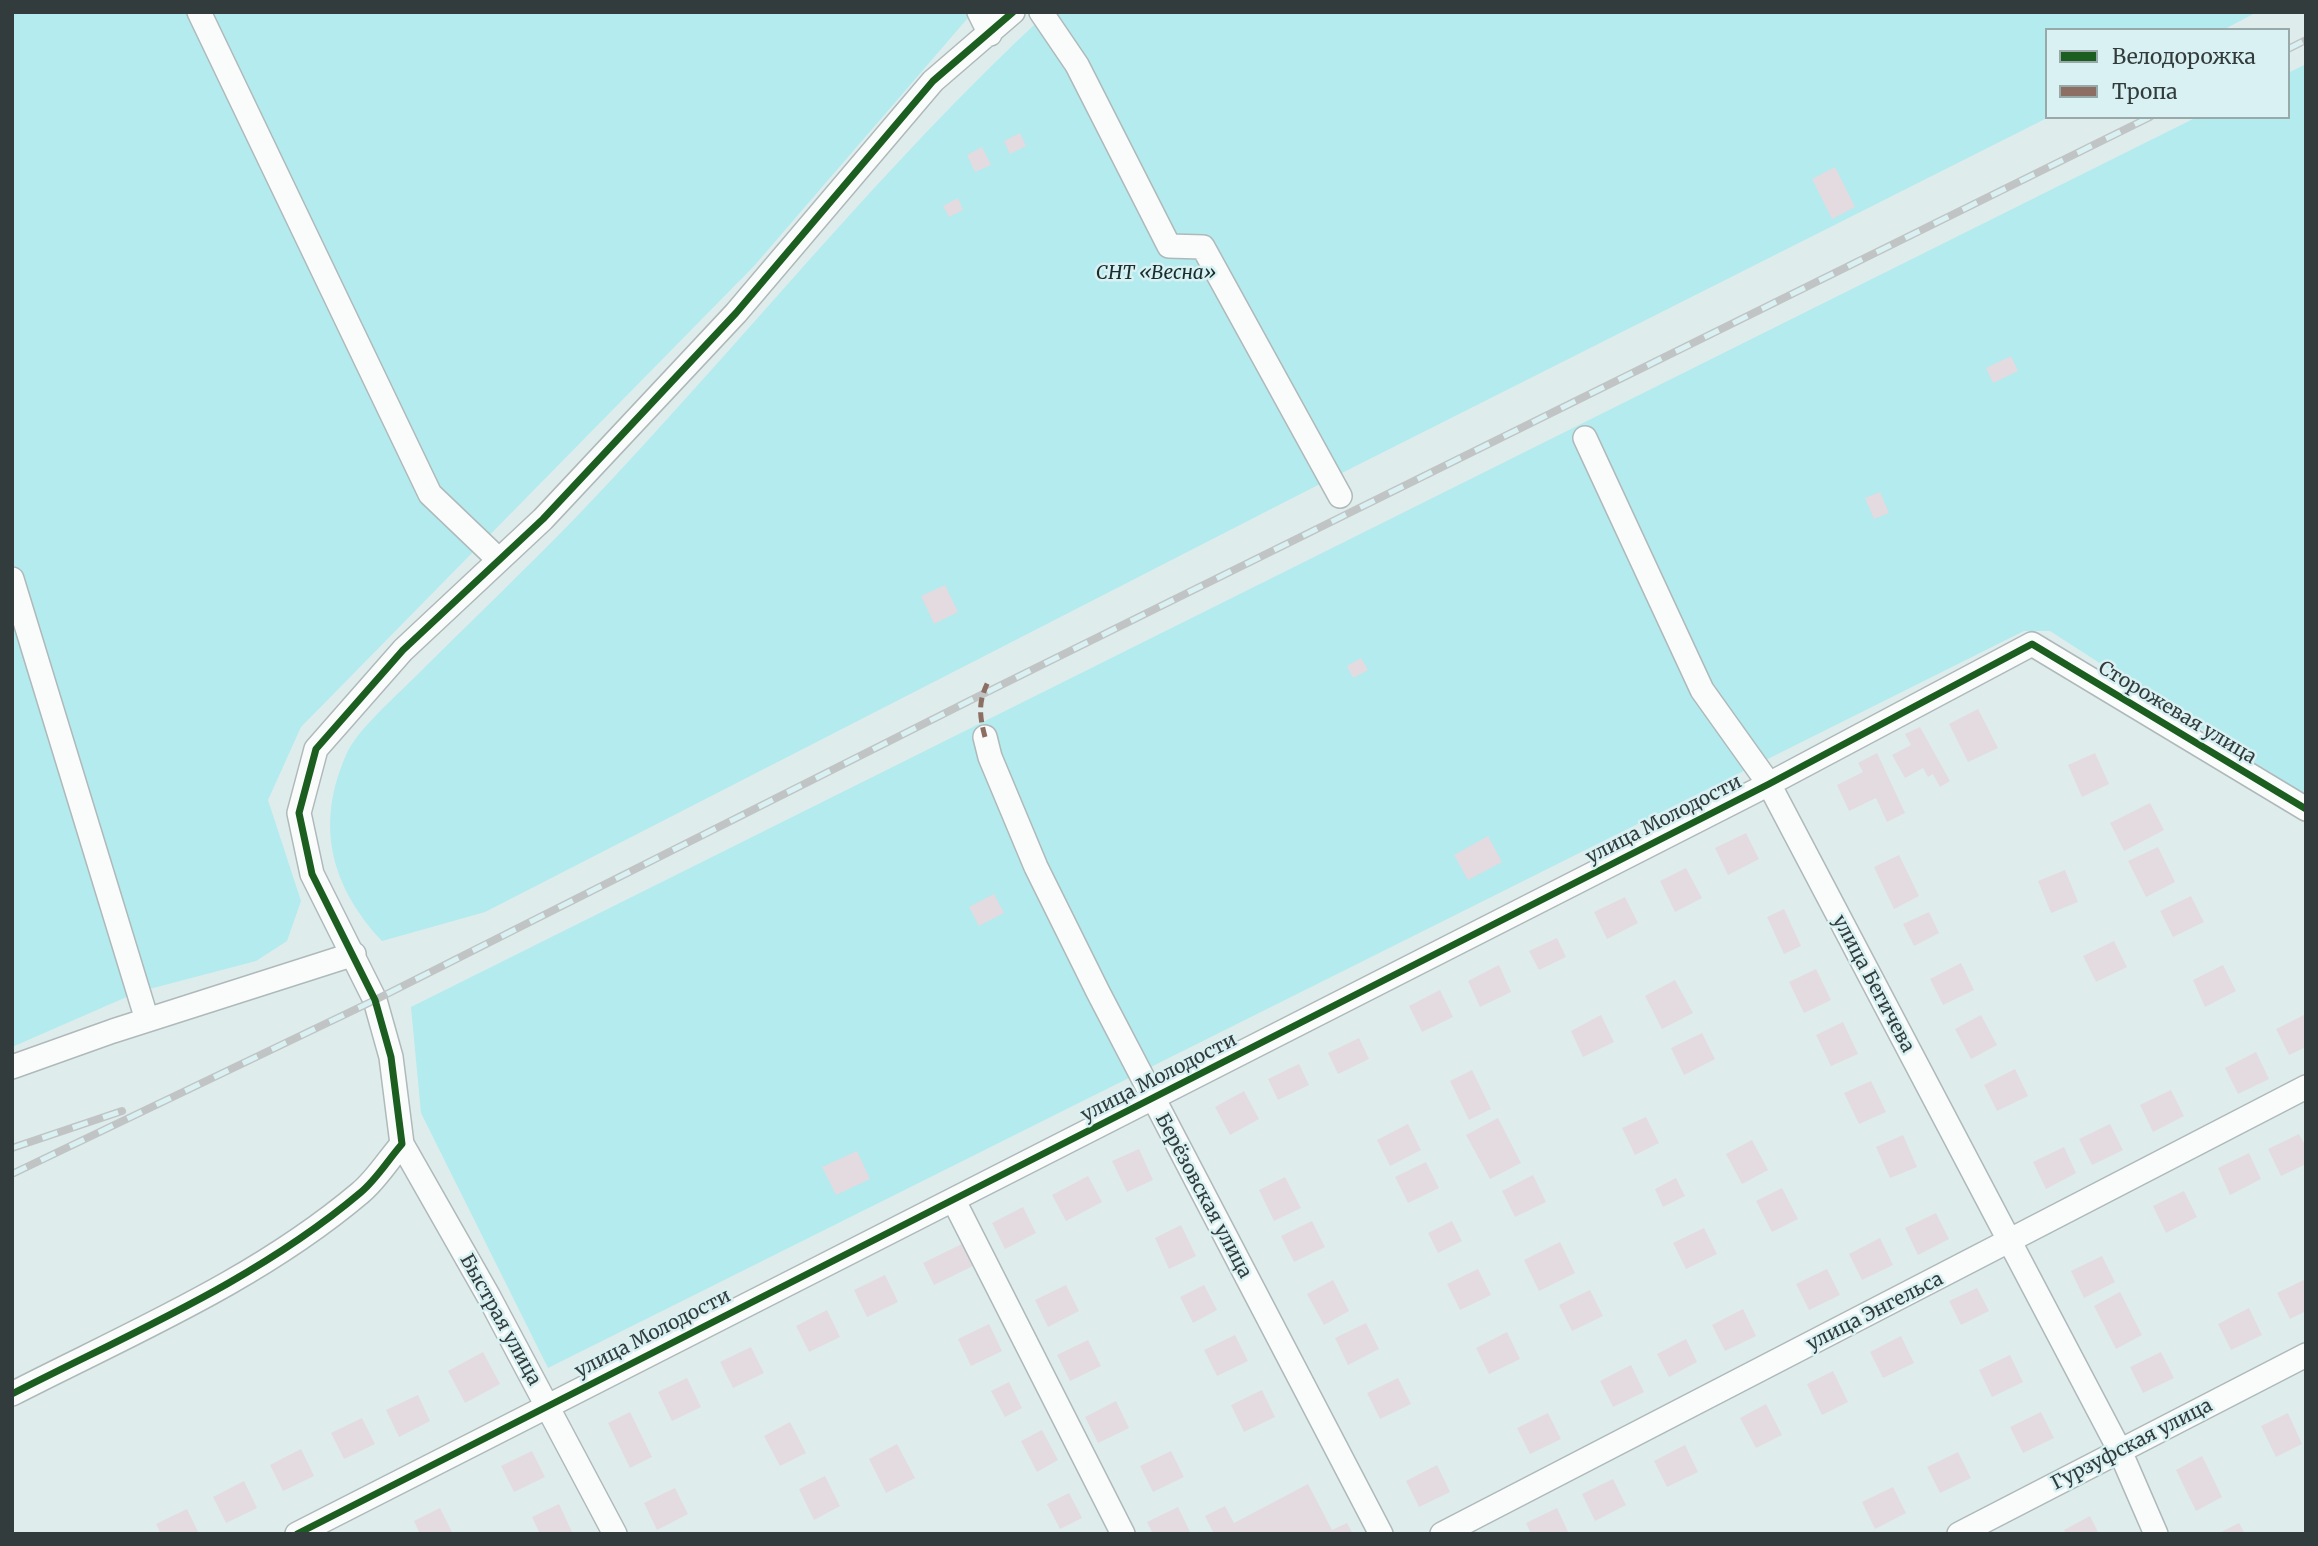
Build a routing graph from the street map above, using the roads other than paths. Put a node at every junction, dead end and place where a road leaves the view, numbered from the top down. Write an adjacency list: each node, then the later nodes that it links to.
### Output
1 (199, 12): 8 (street)
2 (979, 12): 5 (street)
3 (1013, 12): 5 (street)
4 (1041, 12): 7 (street)
5 (989, 34): 8 (street)
6 (1586, 438): 12 (street, улица Бегичева)
7 (1340, 496)
8 (499, 560): 14 (street)
9 (12, 579): 15 (street)
10 (2032, 644): 12 (street, улица Молодости); 13 (street, Сторожевая улица)
11 (985, 737): 18 (street, Берёзовская улица)
12 (1769, 784): 18 (street, улица Молодости); 21 (street, улица Бегичева)
13 (2306, 809)
14 (354, 954): 15 (street); 19 (street)
15 (146, 1020): 16 (street)
16 (12, 1067)
17 (2306, 1087): 21 (street, улица Энгельса)
18 (1152, 1099): 20 (street, улица Молодости); 29 (street, Берёзовская улица)
19 (402, 1144): 23 (street); 24 (street, Быстрая улица)
20 (954, 1201): 24 (street, улица Молодости); 28 (street)
21 (2008, 1243): 25 (street, улица Бегичева); 30 (street, улица Энгельса)
22 (2306, 1355): 25 (street, Гурзуфская улица)
23 (12, 1394)
24 (547, 1405): 26 (street, улица Молодости); 27 (street, Быстрая улица)
25 (2120, 1451): 31 (street, Гурзуфская улица); 32 (street, улица Бегичева)
26 (297, 1534)
27 (615, 1534)
28 (1123, 1534)
29 (1381, 1534)
30 (1442, 1534)
31 (1959, 1534)
32 (2156, 1534)

